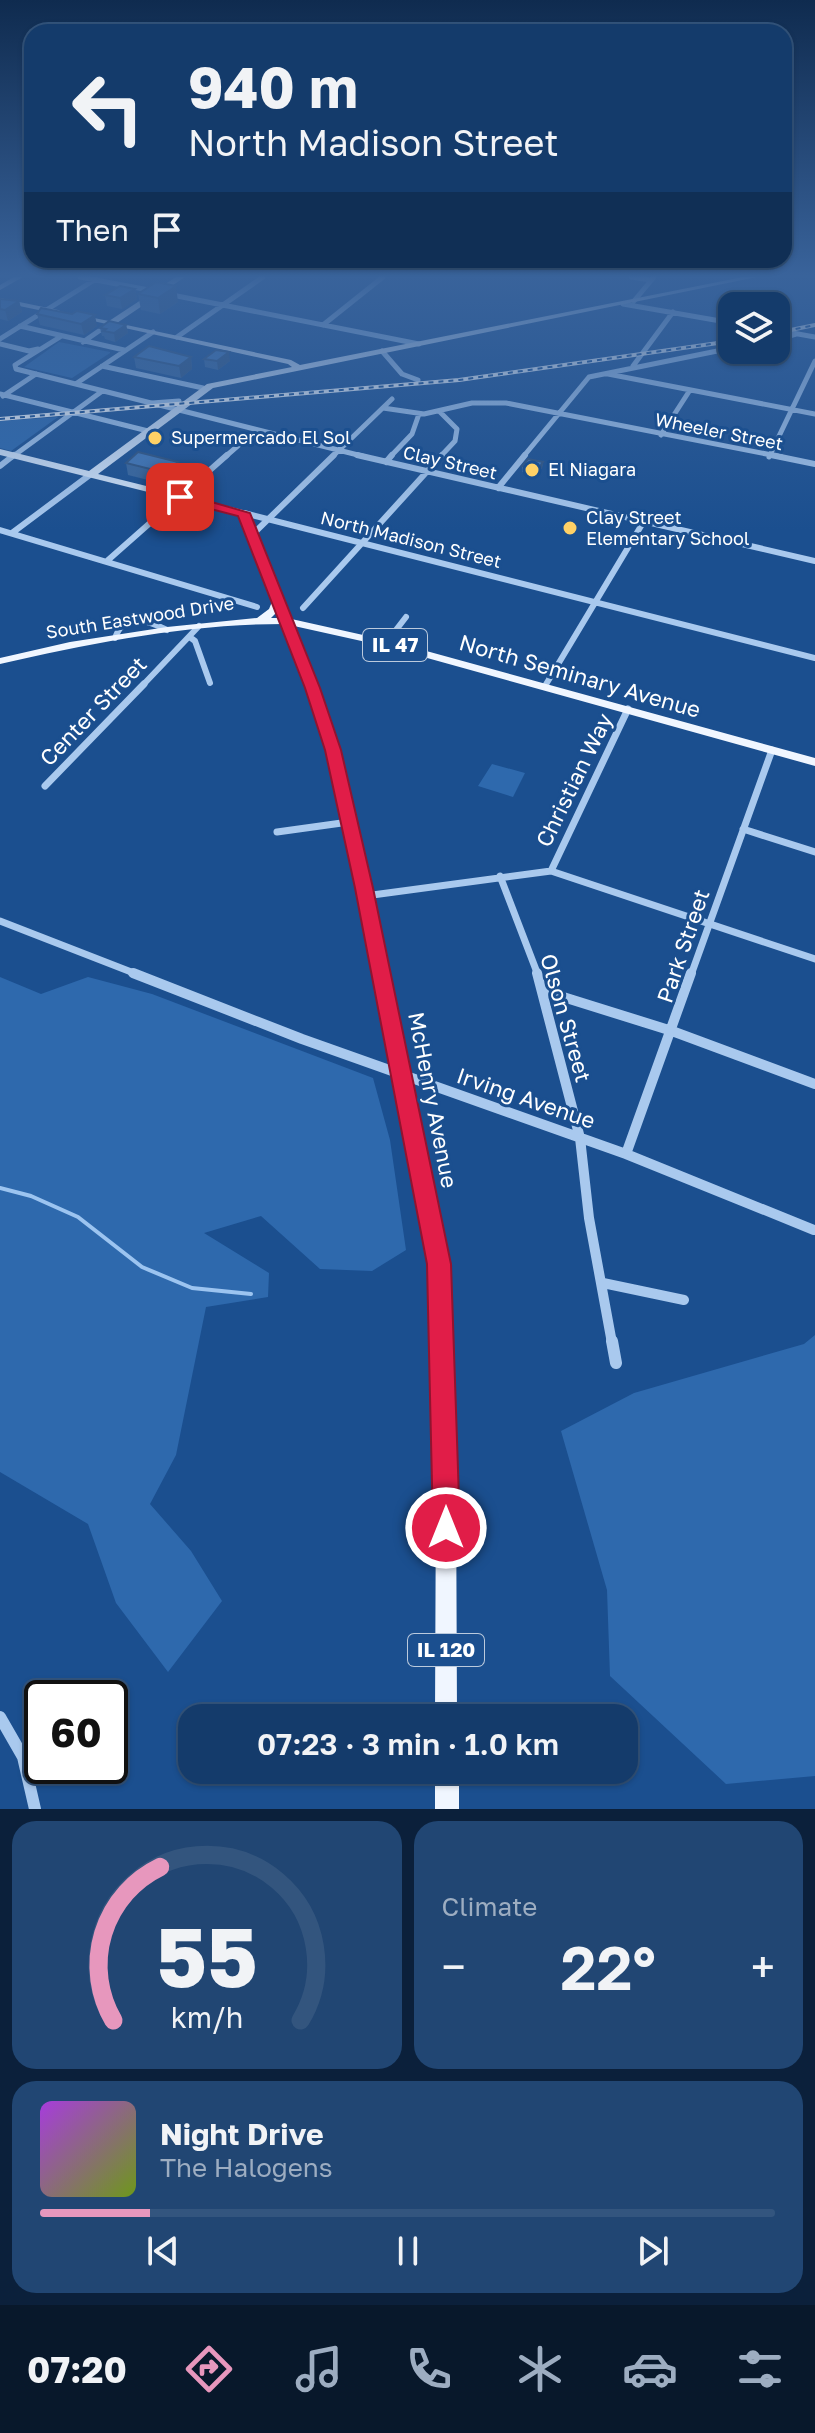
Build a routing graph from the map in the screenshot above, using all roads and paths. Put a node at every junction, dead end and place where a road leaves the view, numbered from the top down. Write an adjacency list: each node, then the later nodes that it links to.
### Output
1 (19, 361): 13 (street)
2 (108, 361): 8 (street)
3 (288, 361): 10 (main road)
4 (331, 361): 10 (main road)
5 (391, 361): 14 (street)
6 (637, 361): 9 (street)
7 (662, 361): 9 (street)
8 (102, 366): 15 (street); 16 (street)
9 (633, 367): 12 (street)
10 (298, 368): 16 (main road)
11 (812, 372): 24 (street)
12 (601, 373): 17 (street); 29 (street)
13 (36, 374): 15 (street); 19 (street)
14 (418, 380)
15 (77, 383): 18 (street)
16 (203, 388): 25 (main road)
17 (690, 390): 24 (street); 33 (street)
18 (101, 392): 22 (street); 27 (street)
19 (1, 396): 27 (street)
20 (392, 399): 23 (street)
21 (179, 401): 22 (street)
22 (150, 404): 25 (street, Clay Street)
23 (383, 408): 28 (street, Wheeler Street); 34 (street)
24 (791, 410): 30 (street); 37 (street)
25 (173, 412): 31 (main road); 32 (street, Clay Street)
26 (440, 412): 28 (street, Wheeler Street); 29 (street, Wheeler Street); 41 (street)
27 (73, 413): 31 (street); 36 (street)
28 (419, 414): 38 (street)
29 (559, 414): 33 (street, Wheeler Street); 43 (street)
30 (815, 414)
31 (148, 431): 42 (main road)
32 (255, 431): 34 (street, Clay Street); 44 (street)
33 (661, 435): 37 (street, Wheeler Street)
34 (338, 451): 38 (street, Clay Street); 46 (street)
35 (0, 452): 36 (main road, North Madison Street)
36 (15, 455): 40 (street); 42 (main road, North Madison Street)
37 (769, 457): 39 (street, Wheeler Street)
38 (386, 462): 41 (street, Clay Street)
39 (815, 464)
40 (0, 466)
41 (427, 471): 43 (street, Clay Street); 51 (street)
42 (91, 474): 44 (main road, North Madison Street); 49 (street)
43 (498, 488): 47 (street, Clay Street)
44 (180, 497): 45 (main road, North Madison Street); 52 (street)
45 (244, 513): 46 (street, North Madison Street); 50 (main road, McHenry Avenue / IL 120)
46 (268, 520): 50 (street); 51 (street, North Madison Street)
47 (644, 521): 53 (street, Clay Street); 55 (street)
48 (0, 530): 49 (street)
49 (12, 533): 52 (street)
50 (252, 535): 54 (main road, McHenry Avenue / IL 120)
51 (362, 544): 55 (street, North Madison Street); 57 (street)
52 (107, 561): 56 (street)
53 (815, 561)
54 (278, 599): 59 (main road); 60 (main road, McHenry Avenue / IL 120)
55 (596, 602): 66 (street, North Madison Street); 69 (street)
56 (257, 607)
57 (303, 608)
58 (406, 617): 64 (street)
59 (260, 621): 60 (main road, South Eastwood Drive / IL 47); 61 (main road, South Eastwood Drive / IL 47)
60 (287, 621): 62 (main road, North Seminary Avenue / IL 47); 65 (main road, McHenry Avenue / IL 120)
61 (199, 626): 63 (street, Center Street); 67 (main road, South Eastwood Drive / IL 47)
62 (316, 626): 64 (main road, North Seminary Avenue / IL 47); 65 (main road)
63 (191, 638): 68 (street); 73 (street, Center Street)
64 (386, 643): 69 (main road, North Seminary Avenue / IL 47)
65 (297, 646): 74 (main road, McHenry Avenue / IL 120)
66 (815, 658)
67 (0, 661)
68 (210, 683)
69 (545, 686): 70 (main road, North Seminary Avenue / IL 47)
70 (628, 709): 71 (main road, North Seminary Avenue / IL 47); 78 (street, Christian Way)
71 (772, 750): 72 (main road, North Seminary Avenue / IL 47); 75 (street, Park Street)
72 (815, 762)
73 (45, 786)
74 (349, 822): 76 (street); 80 (main road, McHenry Avenue / IL 120)
75 (743, 829): 77 (street); 82 (street, Park Street)
76 (277, 832)
77 (815, 852)
78 (551, 871): 79 (street, Christian Way); 82 (street)
79 (500, 876): 80 (street, Christian Way); 84 (street, Olson Street)
80 (365, 896): 86 (main road, McHenry Avenue / IL 120)
81 (0, 921): 86 (street, Irving Avenue)
82 (710, 924): 83 (street); 85 (street, Park Street)
83 (815, 959)
84 (544, 991): 85 (street); 88 (street, Olson Street)
85 (672, 1031): 87 (street); 89 (street, Park Street)
86 (401, 1075): 88 (street, Irving Avenue); 94 (main road, McHenry Avenue / IL 120)
87 (815, 1084)
88 (580, 1138): 89 (street, Irving Avenue); 91 (street, Olson Street)
89 (626, 1154): 90 (street, Irving Avenue)
90 (814, 1230)
91 (603, 1283): 92 (street); 93 (street, Olson Street)
92 (684, 1300)
93 (616, 1363)
94 (446, 1704)
95 (0, 1717): 97 (street)
96 (447, 1784): 98 (main road)
97 (35, 1809)
98 (447, 1809)

